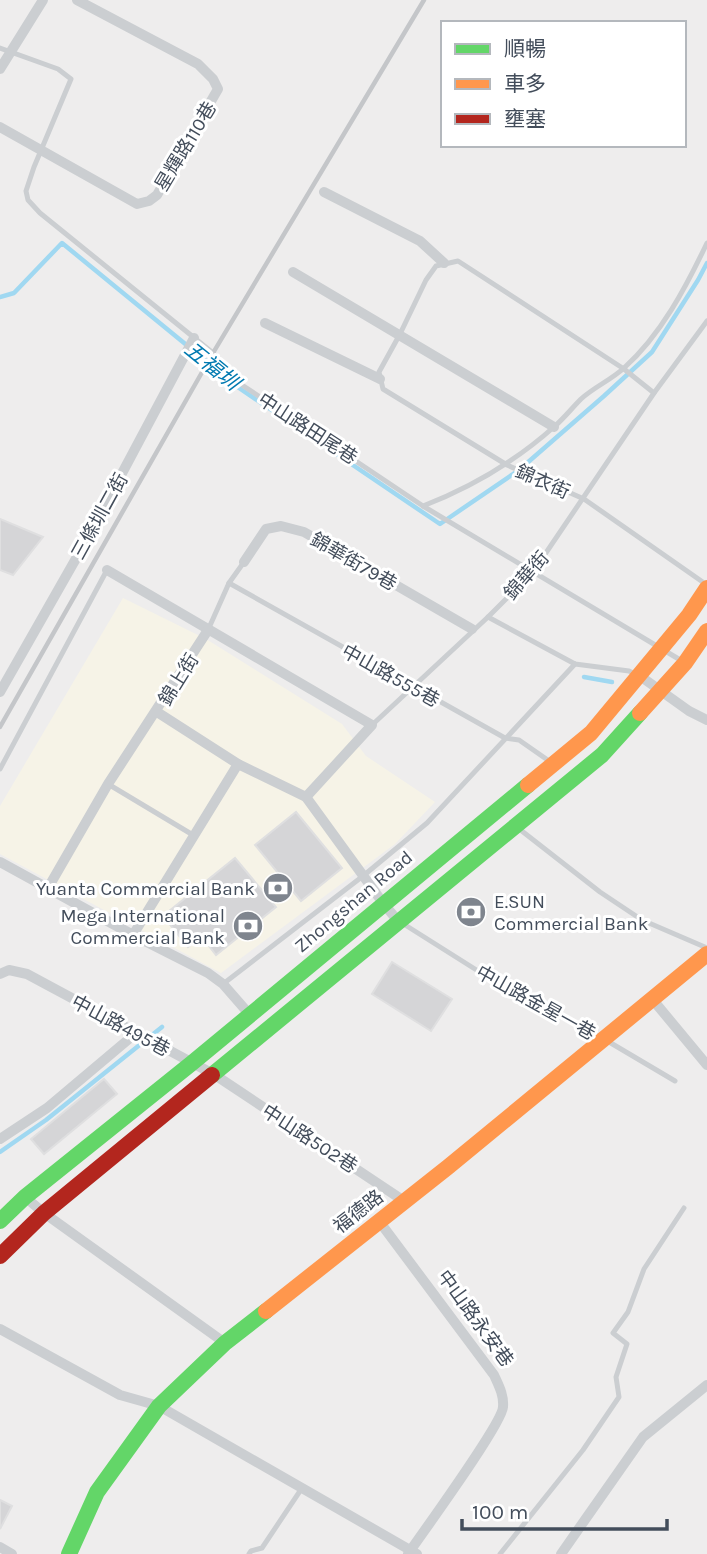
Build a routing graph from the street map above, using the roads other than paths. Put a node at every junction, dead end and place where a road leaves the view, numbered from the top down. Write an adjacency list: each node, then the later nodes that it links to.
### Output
1 (43, 0): 3 (street)
2 (76, 0): 6 (street, 星輝路110巷)
3 (5, 50): 4 (street); 6 (lane, 中山路田尾巷)
4 (0, 69)
5 (0, 127): 6 (street, 星輝路110巷)
6 (41, 152): 14 (lane, 中山路田尾巷)
7 (324, 192): 9 (street)
8 (707, 243): 15 (lane)
9 (444, 263): 13 (lane); 15 (lane)
10 (293, 272): 13 (street)
11 (707, 321): 17 (lane, 錦華街)
12 (265, 323): 16 (street, 錦衣街)
13 (400, 334): 16 (lane); 18 (street)
14 (193, 340): 21 (lane, 中山路田尾巷); 38 (street, 三條圳二街)
15 (624, 369): 17 (lane); 18 (lane)
16 (380, 379): 19 (lane, 錦衣街)
17 (654, 393): 20 (lane, 錦華街)
18 (555, 427): 19 (lane)
19 (507, 465): 20 (lane, 錦衣街); 21 (lane)
20 (584, 499): 24 (lane, 錦華街); 26 (lane, 錦衣街)
21 (423, 506): 24 (lane, 中山路田尾巷)
22 (244, 562): 25 (lane); 29 (street, 錦華街79巷)
23 (107, 570): 31 (street); 45 (lane)
24 (533, 572): 28 (lane, 錦華街); 32 (lane, 中山路田尾巷)
25 (229, 583): 31 (lane); 36 (lane, 中山路555巷)
26 (707, 587): 27 (street, Zhongshan Road)
27 (689, 615): 30 (street); 32 (street, Zhongshan Road)
28 (488, 617): 29 (lane, 錦華街); 34 (lane)
29 (472, 629): 36 (lane, 錦華街)
30 (707, 629): 33 (street)
31 (208, 630): 39 (street, 錦上街); 41 (street, 錦上街)
32 (662, 649): 33 (lane, 中山路田尾巷); 35 (street, Zhongshan Road)
33 (685, 663): 37 (street)
34 (575, 664): 35 (lane); 42 (lane)
35 (640, 676): 37 (street); 44 (street, Zhongshan Road)
36 (411, 687): 41 (lane, 錦華街); 42 (lane, 中山路555巷)
37 (662, 690): 40 (street); 48 (street)
38 (0, 692)
39 (157, 712): 43 (street); 46 (street, 錦上街)
40 (707, 720)
41 (372, 724): 47 (street, 錦華街)
42 (505, 738): 44 (lane, 中山路555巷); 51 (lane)
43 (237, 764): 47 (street); 49 (street)
44 (553, 764): 53 (street, Zhongshan Road)
45 (0, 769)
46 (108, 784): 49 (lane); 52 (street, 錦上街)
47 (306, 797): 51 (street)
48 (516, 826): 54 (street); 56 (lane)
49 (194, 836): 55 (street)
50 (0, 862): 52 (street)
51 (363, 876): 53 (street); 59 (lane)
52 (48, 888): 55 (street)
53 (383, 904): 54 (street); 61 (street, Zhongshan Road)
54 (398, 921): 63 (lane, 中山路金星一巷); 66 (street)
55 (133, 935): 59 (street)
56 (707, 948)
57 (707, 954): 60 (street, 福德路)
58 (0, 974): 62 (street, 中山路495巷)
59 (223, 984): 61 (street)
60 (653, 1000): 63 (street, 福德路); 65 (street)
61 (250, 1015): 64 (street, Zhongshan Road)
62 (136, 1033): 64 (street, 中山路495巷); 68 (street)
63 (604, 1039): 67 (lane, 中山路金星一巷); 70 (street, 福德路)
64 (192, 1063): 66 (street, 中山路495巷); 69 (street, Zhongshan Road)
65 (707, 1065)
66 (215, 1075): 70 (street, 中山路502巷); 72 (street)
67 (675, 1081)
68 (0, 1139)
69 (25, 1197): 72 (street); 74 (street, Zhongshan Road)
70 (404, 1200): 73 (street, 福德路)
71 (684, 1208): 86 (lane)
72 (44, 1213): 75 (street); 77 (street)
73 (379, 1221): 77 (street, 福德路); 82 (street, 中山路永安巷)
74 (0, 1222)
75 (0, 1256)
76 (0, 1329): 79 (street, 中山路永安巷)
77 (225, 1343): 79 (street, 福德路)
78 (707, 1385): 87 (street)
79 (159, 1406): 80 (street, 中山路永安巷); 84 (street)
80 (302, 1488): 82 (street, 中山路永安巷); 85 (lane)
81 (0, 1547): 83 (street)
82 (412, 1553)
83 (12, 1554)
84 (69, 1554)
85 (249, 1554)
86 (500, 1554)
87 (561, 1554)

